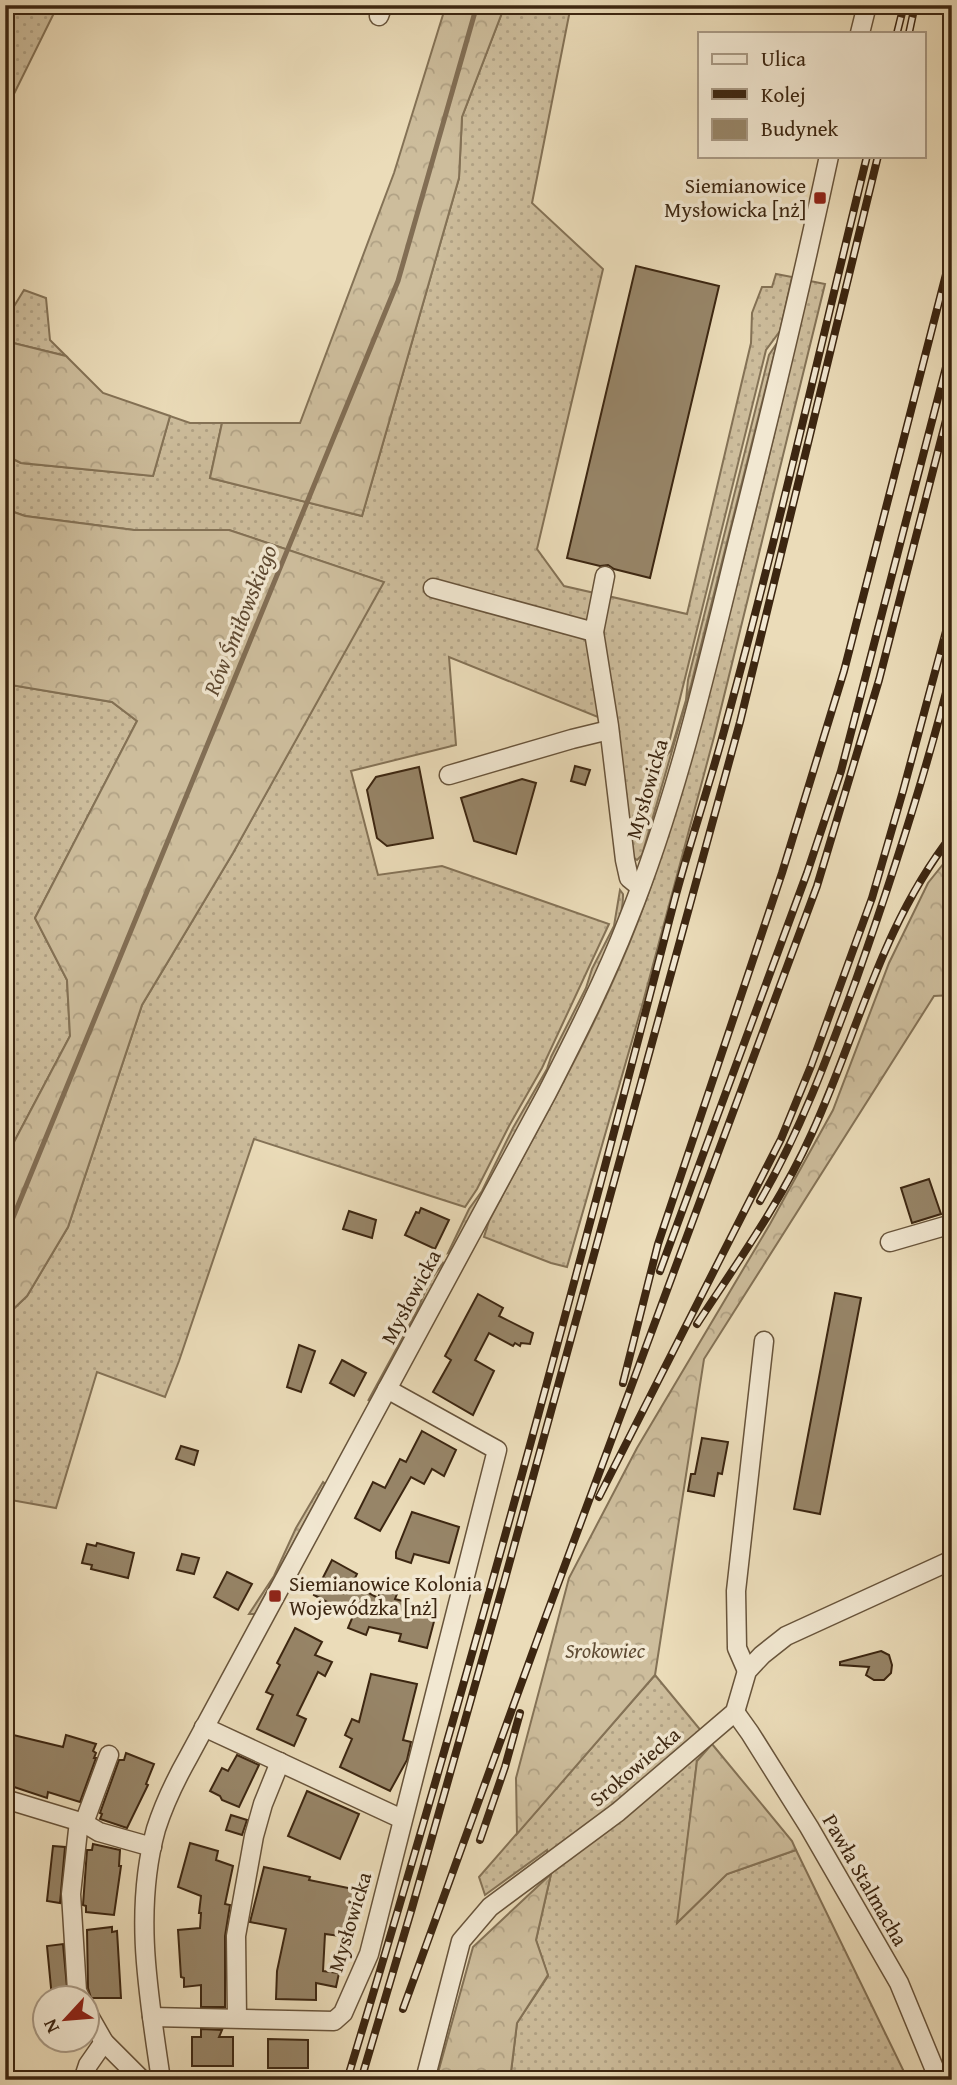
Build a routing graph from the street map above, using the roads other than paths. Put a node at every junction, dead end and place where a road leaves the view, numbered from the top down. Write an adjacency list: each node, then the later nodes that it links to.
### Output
1 (867, 5): 2 (street)
2 (860, 32)
3 (830, 158): 9 (street, Mysłowicka)
4 (605, 576): 6 (street)
5 (433, 588): 6 (street)
6 (594, 632): 7 (street)
7 (609, 730): 8 (street); 9 (street)
8 (449, 775)
9 (640, 887): 13 (street, Mysłowicka)
10 (952, 1224): 11 (street)
11 (890, 1242)
12 (764, 1341): 15 (street)
13 (387, 1389): 17 (street, Mysłowicka); 21 (street, Mysłowicka)
14 (952, 1560): 15 (street)
15 (747, 1671): 16 (street)
16 (735, 1712): 32 (street, Srokowiecka); 33 (street, Pawła Stalmacha)
17 (204, 1727): 19 (street); 23 (street, Mysłowicka)
18 (109, 1755): 22 (street)
19 (280, 1762): 21 (street); 26 (street)
20 (5, 1799): 22 (street)
21 (402, 1819): 26 (street, Mysłowicka)
22 (81, 1827): 23 (street); 24 (street)
23 (152, 1847): 25 (street, Mysłowicka)
24 (76, 1983)
25 (152, 2017): 26 (street, Mysłowicka); 31 (street, Mysłowicka)
26 (237, 2018)
27 (102, 2038): 28 (street)
28 (104, 2042): 29 (street); 30 (street)
29 (83, 2080)
30 (142, 2080)
31 (161, 2080)
32 (425, 2080)
33 (939, 2080)

